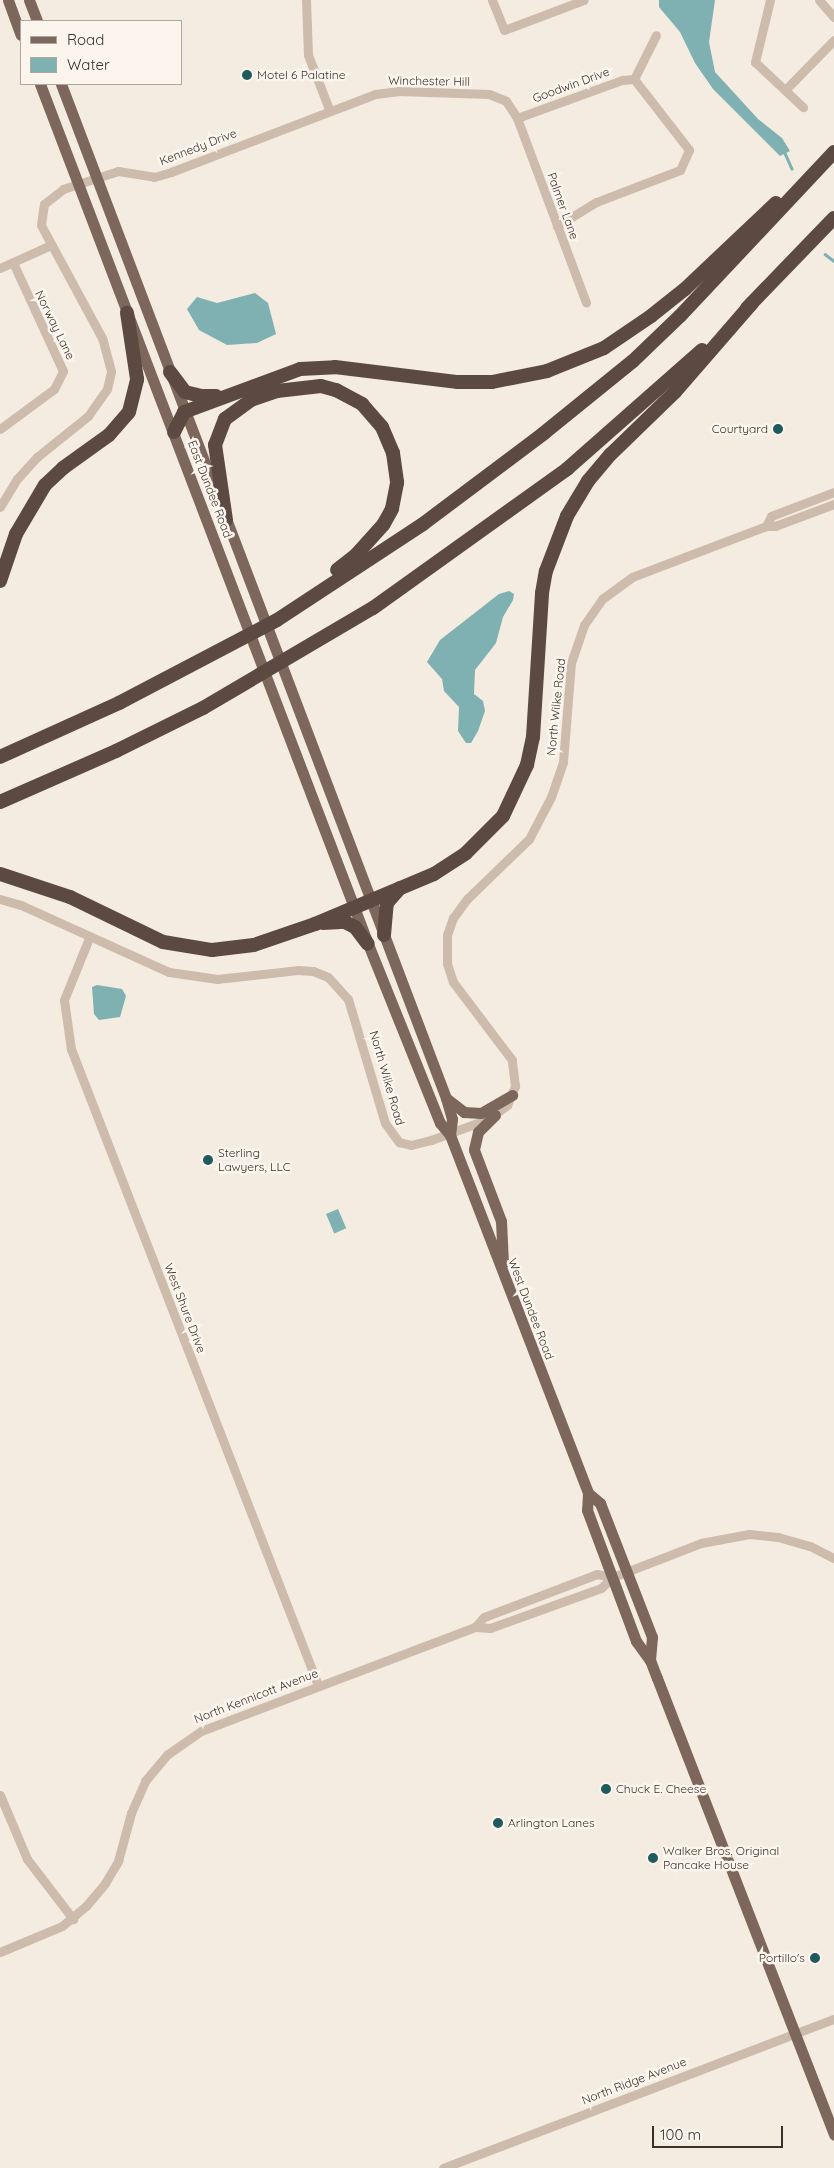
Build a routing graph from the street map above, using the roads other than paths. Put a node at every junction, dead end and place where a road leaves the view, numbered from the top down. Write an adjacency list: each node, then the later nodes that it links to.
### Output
1 (8, 0): 10 (main road)
2 (29, 0): 9 (main road)
3 (306, 0): 18 (street)
4 (492, 0): 5 (street)
5 (584, 0)
6 (770, 0): 16 (street)
7 (820, 0): 8 (street)
8 (834, 17)
9 (37, 20)
10 (20, 32)
11 (656, 35): 13 (street)
12 (834, 40): 16 (street)
13 (634, 79): 20 (street, Goodwin Drive); 25 (street)
14 (40, 85): 23 (main road, East Dundee Road)
15 (61, 85): 22 (main road, East Dundee Road)
16 (786, 90): 17 (street)
17 (803, 107)
18 (329, 109): 19 (street, Winchester Hill); 20 (street, Winchester Hill)
19 (305, 118): 22 (street, Kennedy Drive)
20 (518, 118): 25 (street, Palmer Lane)
21 (834, 152): 33 (highway); 43 (highway)
22 (96, 179): 23 (street, Kennedy Drive); 32 (main road, East Dundee Road)
23 (80, 184): 26 (street, Kennedy Drive); 31 (main road, East Dundee Road)
24 (834, 218): 30 (highway)
25 (557, 226): 29 (street, Palmer Lane)
26 (51, 245): 27 (street); 39 (street)
27 (13, 263): 28 (street); 35 (street, Norway Lane)
28 (0, 268)
29 (586, 303)
30 (752, 303): 45 (highway); 47 (highway)
31 (127, 313): 36 (main road, East Dundee Road); 42 (highway)
32 (170, 372): 33 (highway); 34 (main road, East Dundee Road)
33 (227, 395): 34 (highway)
34 (184, 412): 36 (highway); 40 (main road, East Dundee Road)
35 (0, 429)
36 (174, 432): 50 (main road, East Dundee Road)
37 (834, 492): 41 (street, North Wilke Road)
38 (834, 504): 41 (street, North Wilke Road)
39 (0, 507)
40 (226, 520): 43 (highway); 48 (main road, East Dundee Road)
41 (766, 526): 55 (street, North Wilke Road)
42 (0, 581)
43 (297, 608): 44 (highway)
44 (0, 757)
45 (0, 802)
46 (0, 874): 51 (highway)
47 (402, 886): 48 (highway); 52 (highway)
48 (370, 898): 50 (highway); 52 (main road, West Dundee Road)
49 (0, 899): 53 (street, North Wilke Road)
50 (355, 905): 51 (highway); 54 (main road, West Dundee Road)
51 (315, 924): 54 (highway)
52 (384, 935): 56 (main road, West Dundee Road)
53 (89, 938): 58 (street, North Wilke Road); 66 (street, West Shure Drive)
54 (368, 944): 58 (main road, West Dundee Road)
55 (512, 1094): 56 (main road); 57 (street, North Wilke Road)
56 (446, 1098): 58 (main road, West Dundee Road)
57 (495, 1115): 58 (street, North Wilke Road); 59 (main road)
58 (450, 1135): 59 (main road, West Dundee Road)
59 (503, 1275): 60 (main road, West Dundee Road)
60 (588, 1493): 62 (main road, West Dundee Road); 63 (main road, West Dundee Road)
61 (834, 1558): 62 (street, North Kennicott Avenue)
62 (626, 1572): 63 (street, North Kennicott Avenue); 65 (main road, West Dundee Road)
63 (613, 1577): 64 (street, North Kennicott Avenue); 64 (street, North Kennicott Avenue); 65 (main road, West Dundee Road)
64 (475, 1627): 66 (street, North Kennicott Avenue)
65 (650, 1660): 71 (main road, West Dundee Road)
66 (318, 1685): 68 (street, North Kennicott Avenue)
67 (0, 1796): 68 (street)
68 (73, 1919): 69 (street, North Kennicott Avenue)
69 (0, 1952)
70 (834, 2020): 71 (street, North Ridge Avenue)
71 (795, 2032): 72 (main road, West Dundee Road); 73 (street, North Ridge Avenue)
72 (834, 2135)
73 (443, 2168)

